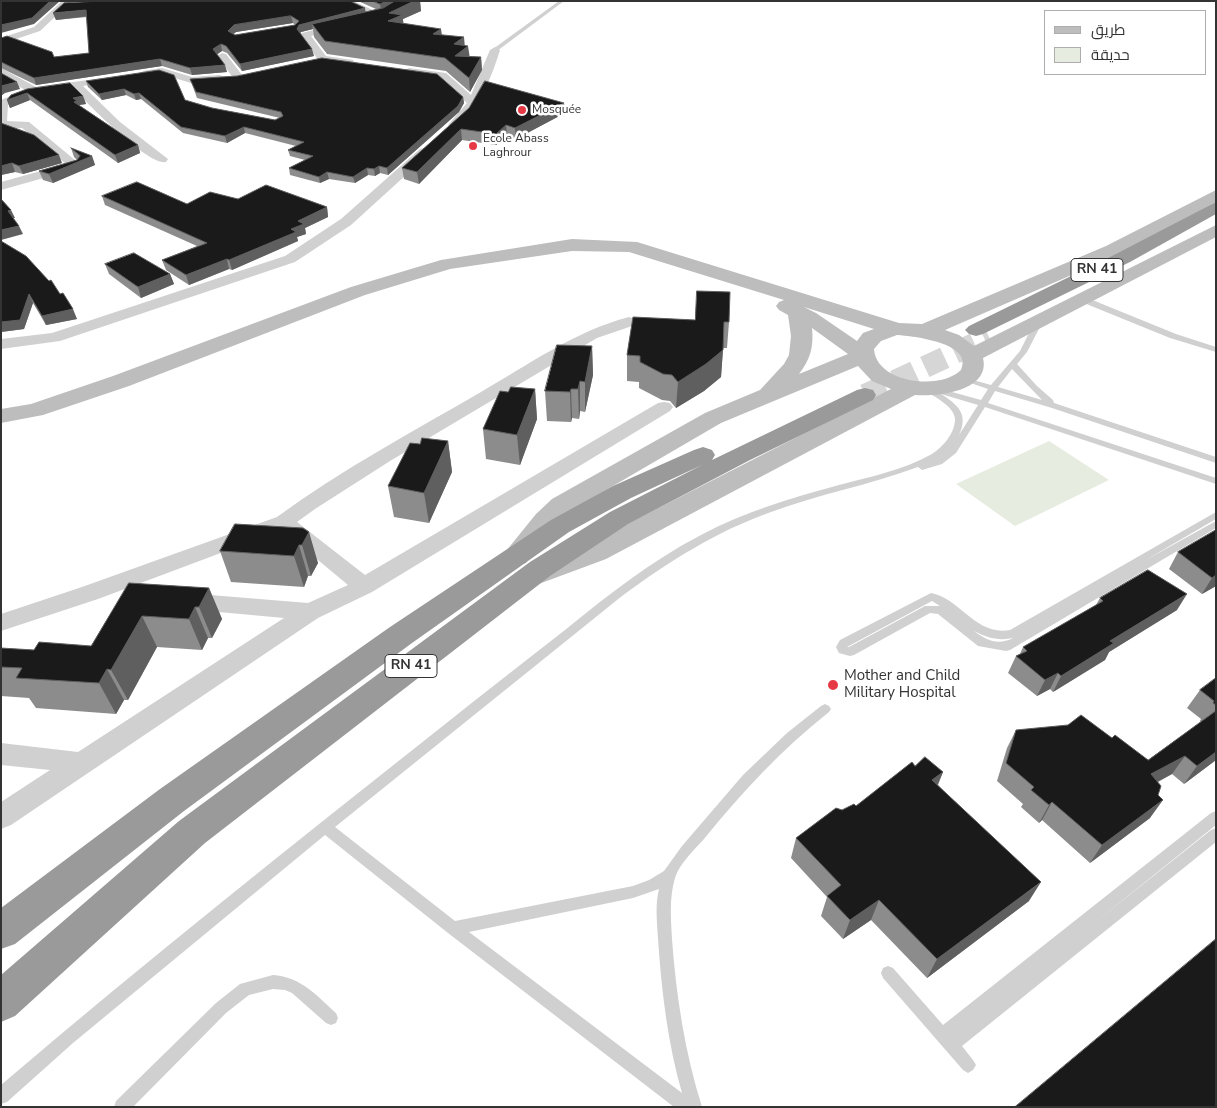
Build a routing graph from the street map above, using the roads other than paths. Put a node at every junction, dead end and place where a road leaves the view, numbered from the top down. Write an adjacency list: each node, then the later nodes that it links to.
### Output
1 (345, 1): 13 (street)
2 (553, 1): 7 (lane)
3 (562, 1): 11 (lane)
4 (65, 3): 5 (street); 6 (street)
5 (79, 4)
6 (52, 16): 8 (street); 10 (street)
7 (531, 16)
8 (27, 22)
9 (505, 35): 11 (lane)
10 (1, 41)
11 (495, 50): 24 (street)
12 (222, 56): 19 (street)
13 (323, 59): 14 (street); 15 (street)
14 (308, 63)
15 (361, 64)
16 (399, 69): 24 (street)
17 (1, 71): 22 (street)
18 (253, 75): 19 (street)
19 (238, 77): 20 (street)
20 (182, 78): 21 (street); 23 (street)
21 (75, 84): 22 (street); 27 (street)
22 (34, 91): 25 (street)
23 (188, 94)
24 (472, 102): 41 (street)
25 (2, 104): 26 (street)
26 (2, 126): 28 (street)
27 (162, 159)
28 (1, 186)
29 (1216, 195): 35 (street)
30 (1216, 207): 40 (highway, RN 41)
31 (1216, 221): 40 (highway, RN 41)
32 (1216, 230): 33 (street)
33 (1082, 299): 36 (street); 42 (lane)
34 (806, 307): 35 (street); 38 (street); 43 (street); 50 (street); 54 (street)
35 (955, 317): 39 (street); 40 (street)
36 (1040, 321): 40 (street); 45 (lane)
37 (629, 322): 59 (street)
38 (897, 329): 39 (street); 43 (street)
39 (925, 331): 44 (street)
40 (986, 337): 44 (street)
41 (1, 344)
42 (1216, 350)
43 (863, 356): 47 (street); 48 (street)
44 (971, 356): 46 (street)
45 (1013, 365): 49 (lane); 52 (lane)
46 (966, 380): 48 (street); 49 (lane)
47 (860, 388): 48 (street); 50 (street); 60 (highway, RN 41)
48 (924, 388): 51 (lane); 56 (lane)
49 (993, 388): 51 (lane); 52 (lane)
50 (766, 396): 60 (street)
51 (982, 403): 56 (lane); 57 (lane)
52 (1055, 406): 55 (lane)
53 (664, 407): 61 (street)
54 (1, 416)
55 (1216, 460)
56 (909, 468): 72 (lane)
57 (1216, 481)
58 (1214, 519): 58 (lane)
59 (284, 522): 61 (street); 62 (street)
60 (522, 567): 76 (highway, RN 41); 78 (highway, RN 41)
61 (364, 586): 65 (street)
62 (90, 593): 63 (street); 66 (street)
63 (138, 597)
64 (166, 599): 65 (street)
65 (310, 612): 69 (street)
66 (1, 623)
67 (824, 709): 74 (lane)
68 (1, 754): 69 (street)
69 (80, 763): 70 (street)
70 (1, 817)
71 (1216, 817): 80 (lane)
72 (325, 827): 75 (lane); 82 (lane)
73 (1216, 834): 80 (lane)
74 (669, 875): 75 (lane); 85 (lane)
75 (453, 928): 84 (lane)
76 (1, 931)
77 (888, 973): 80 (lane)
78 (1, 1002)
79 (331, 1018): 83 (lane)
80 (946, 1040): 81 (lane)
81 (968, 1065)
82 (1, 1096)
83 (122, 1107)
84 (687, 1107)
85 (694, 1107)

